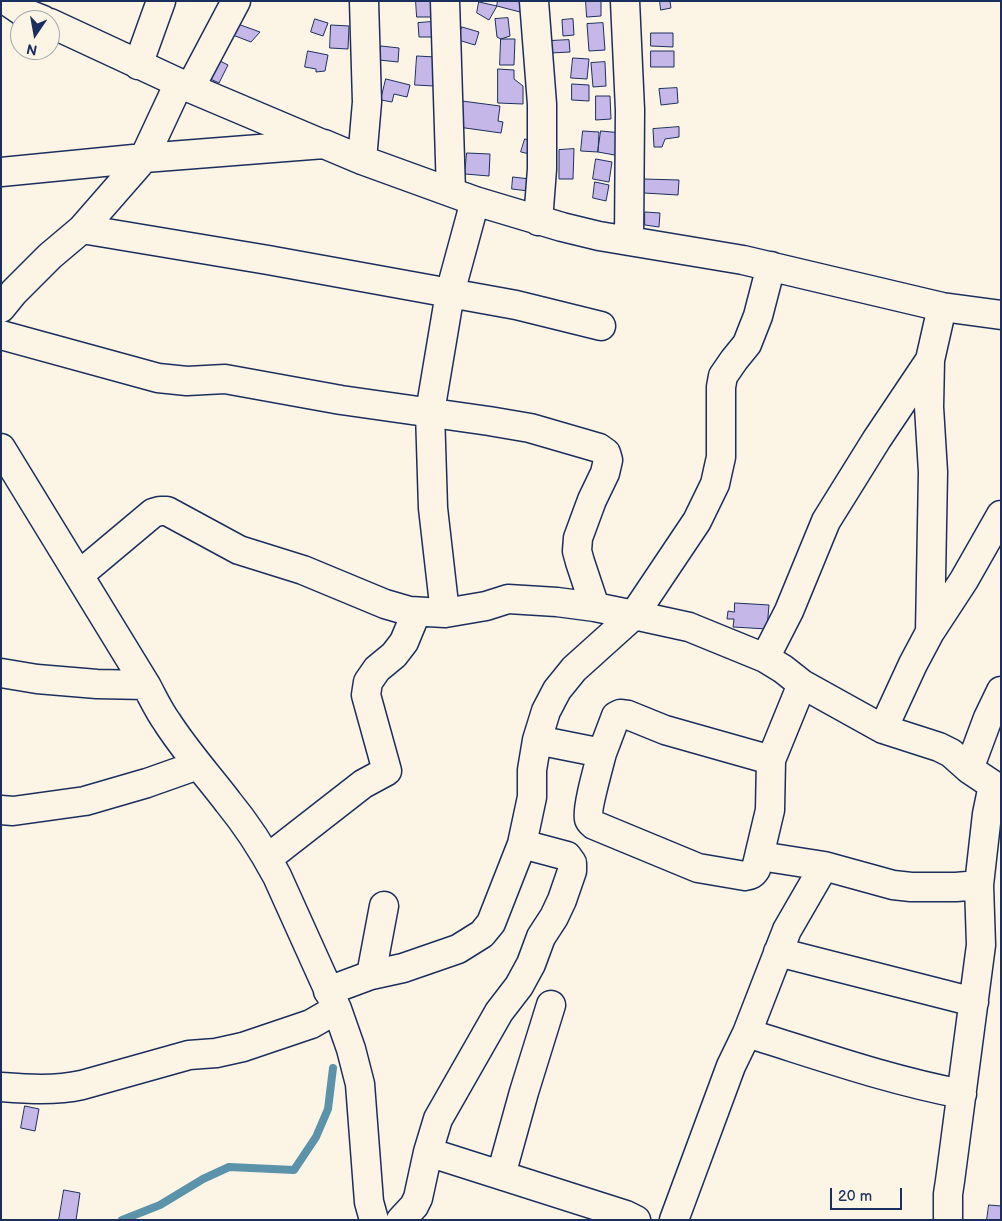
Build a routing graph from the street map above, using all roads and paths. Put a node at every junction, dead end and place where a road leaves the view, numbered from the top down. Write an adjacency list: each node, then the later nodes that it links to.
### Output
1 (7, 1): 8 (street)
2 (161, 1): 10 (street)
3 (236, 1): 11 (street)
4 (364, 1): 14 (street)
5 (445, 1): 16 (street)
6 (534, 1): 17 (street)
7 (625, 1): 19 (street)
8 (20, 10)
9 (60, 28): 10 (street)
10 (138, 65): 11 (street)
11 (184, 85): 12 (street); 13 (street)
12 (324, 144): 13 (street); 14 (street)
13 (144, 158): 15 (street); 18 (street)
14 (362, 160): 16 (street)
15 (1, 172)
16 (463, 197): 17 (street); 21 (street)
17 (538, 221): 19 (street)
18 (82, 229): 21 (street); 23 (street)
19 (629, 241): 20 (street)
20 (771, 266): 22 (street); 35 (street)
21 (450, 293): 25 (street); 28 (street)
22 (942, 307): 24 (street); 27 (street)
23 (1, 308)
24 (1001, 315)
25 (601, 326)
26 (1, 335): 28 (street)
27 (930, 360): 36 (street); 37 (street)
28 (430, 412): 32 (street); 34 (street)
29 (1, 448): 31 (street)
30 (1001, 515): 36 (street)
31 (80, 576): 33 (street); 40 (street)
32 (595, 607): 34 (street); 35 (street)
33 (416, 613): 34 (street); 52 (street)
34 (445, 613)
35 (634, 616): 37 (street); 43 (street)
36 (930, 632): 42 (street)
37 (765, 658): 39 (street)
38 (1, 673): 40 (street)
39 (802, 684): 42 (street); 45 (street)
40 (146, 685): 46 (street)
41 (1001, 692): 47 (street)
42 (883, 729): 47 (street)
43 (537, 740): 44 (street); 50 (street)
44 (602, 753): 45 (street); 51 (street)
45 (771, 760): 51 (street)
46 (198, 765): 49 (street); 52 (street)
47 (969, 769): 48 (street)
48 (997, 787): 54 (street)
49 (1, 810)
50 (522, 844): 57 (street); 64 (street)
51 (760, 856): 53 (street)
52 (268, 858): 58 (street)
53 (824, 866): 54 (street); 56 (street)
54 (979, 885): 59 (street)
55 (384, 906): 57 (street)
56 (778, 952): 59 (street); 61 (street)
57 (370, 975): 58 (street)
58 (333, 1000): 62 (street); 66 (street)
59 (974, 1002): 63 (street)
60 (551, 1006): 65 (street)
61 (747, 1033): 63 (street); 69 (street)
62 (1, 1087)
63 (962, 1094): 70 (street)
64 (428, 1152): 65 (street); 67 (street)
65 (501, 1175): 68 (street)
66 (374, 1220)
67 (401, 1220)
68 (636, 1220)
69 (674, 1220)
70 (948, 1220)

